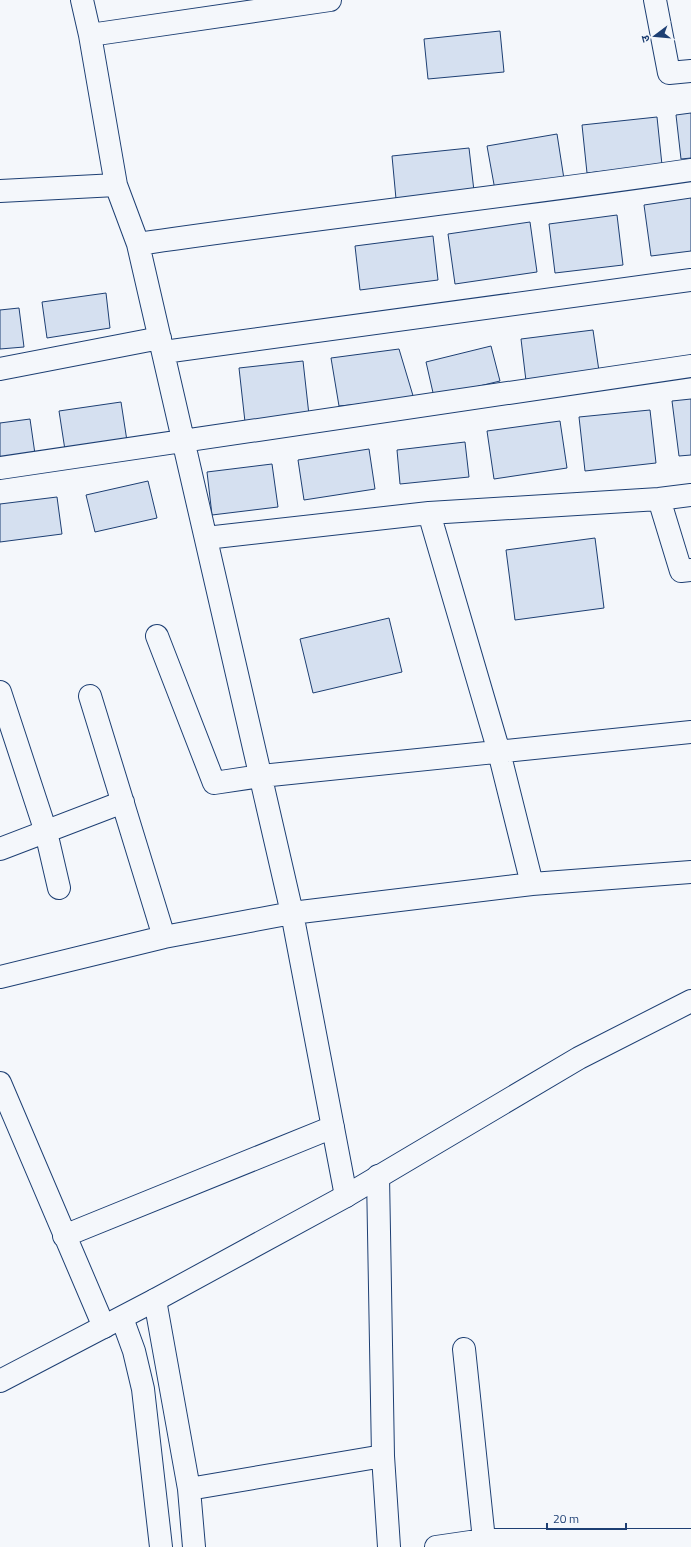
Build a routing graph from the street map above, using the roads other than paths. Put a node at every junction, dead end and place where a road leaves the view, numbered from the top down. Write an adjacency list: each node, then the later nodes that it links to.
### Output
1 (82, 0): 4 (street)
2 (330, 0): 4 (street)
3 (655, 0): 5 (street)
4 (90, 35): 7 (street)
5 (691, 71)
6 (691, 170): 9 (street)
7 (116, 185): 8 (street); 9 (street)
8 (0, 191)
9 (138, 244): 11 (street)
10 (691, 280): 11 (street)
11 (162, 345): 13 (street); 14 (street)
12 (691, 366): 14 (street)
13 (0, 369)
14 (184, 440): 15 (street); 19 (street)
15 (0, 468)
16 (691, 495): 17 (street)
17 (659, 499): 18 (street); 20 (street)
18 (429, 514): 19 (street); 25 (street)
19 (206, 538): 26 (street)
20 (691, 570)
21 (157, 636): 26 (street)
22 (0, 692): 28 (street)
23 (90, 696): 27 (street)
24 (691, 732): 25 (street)
25 (499, 752): 26 (street); 31 (street)
26 (261, 776): 33 (street)
27 (123, 802): 28 (street); 34 (street)
28 (46, 832): 29 (street); 32 (street)
29 (0, 849)
30 (691, 872): 31 (street)
31 (532, 884): 33 (street)
32 (60, 888)
33 (292, 913): 34 (street); 38 (street)
34 (164, 937): 35 (street)
35 (0, 977)
36 (691, 1000): 39 (street)
37 (0, 1083): 41 (street)
38 (333, 1127): 40 (street); 41 (street)
39 (378, 1176): 40 (street); 46 (street)
40 (346, 1196): 42 (street)
41 (64, 1236): 43 (street)
42 (155, 1300): 43 (street); 47 (street)
43 (105, 1327): 45 (street); 50 (street)
44 (464, 1349): 48 (street)
45 (0, 1381)
46 (383, 1456): 47 (street); 52 (street)
47 (189, 1489): 51 (street)
48 (484, 1540): 49 (street); 53 (street)
49 (691, 1540)
50 (161, 1547)
51 (194, 1547)
52 (388, 1547)
53 (436, 1547)

